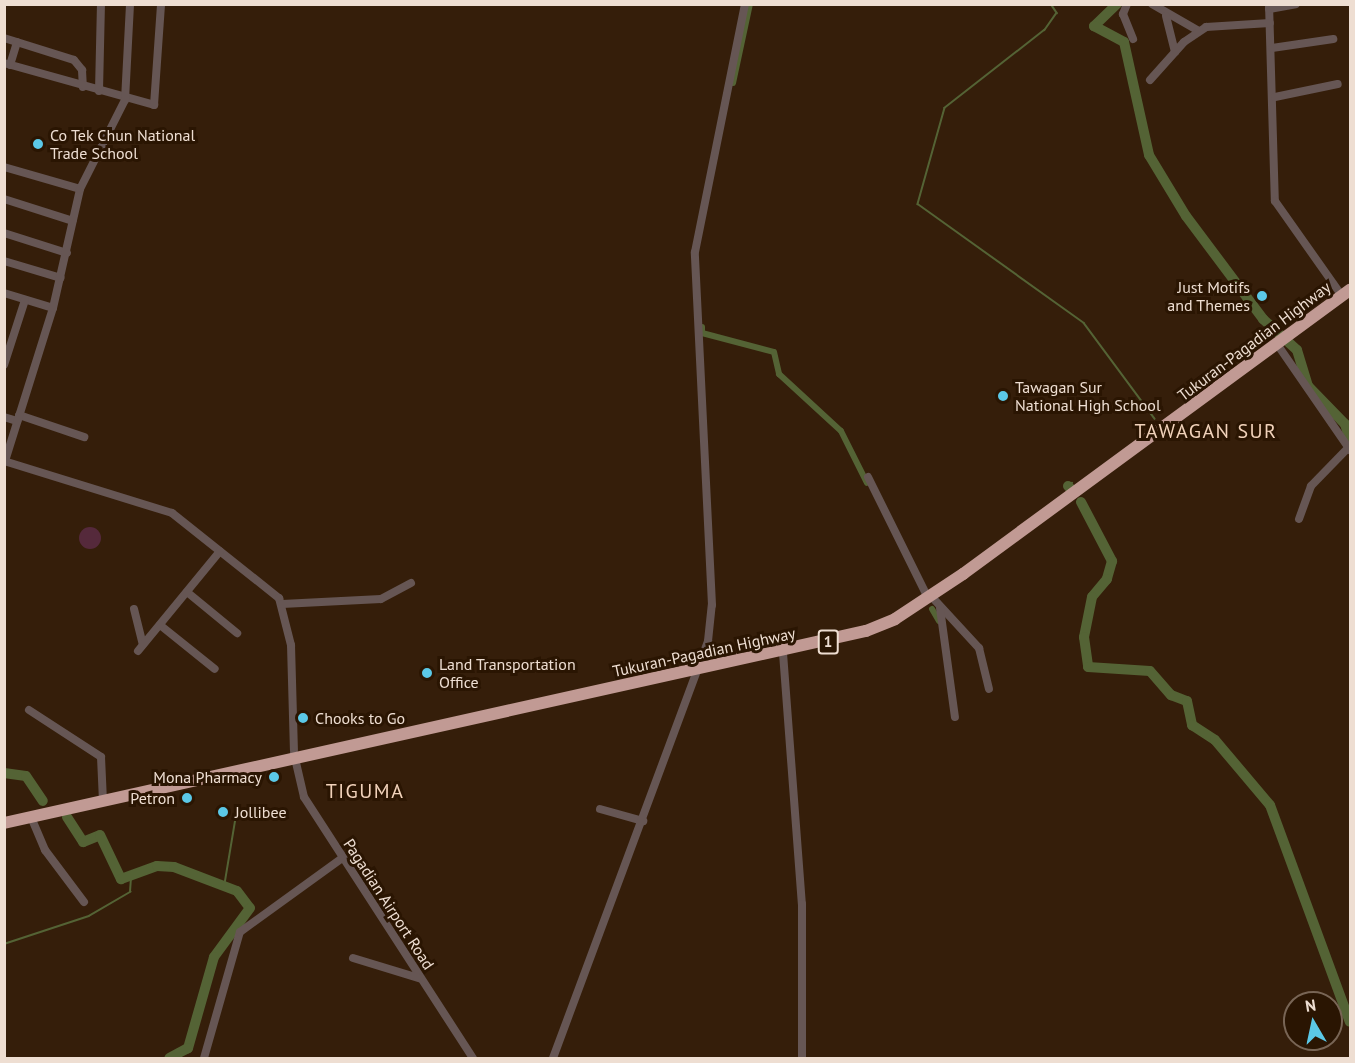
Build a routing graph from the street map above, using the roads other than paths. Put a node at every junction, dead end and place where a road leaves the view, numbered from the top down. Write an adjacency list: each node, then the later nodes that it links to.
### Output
1 (101, 4): 22 (street)
2 (130, 4): 24 (street)
3 (161, 4): 24 (street)
4 (745, 4): 57 (street)
5 (1127, 4): 13 (street)
6 (1152, 4): 9 (street)
7 (1296, 4): 8 (street)
8 (1269, 7): 10 (street)
9 (1166, 16): 11 (street); 17 (street)
10 (1270, 23): 11 (street); 16 (street)
11 (1199, 31): 17 (street)
12 (4, 38): 15 (street)
13 (1133, 39)
14 (1333, 39): 16 (street)
15 (17, 42): 18 (street); 21 (street)
16 (1272, 48): 23 (street)
17 (1175, 52): 19 (street)
18 (7, 64): 21 (street)
19 (1150, 80)
20 (1338, 84): 23 (street)
21 (83, 87): 22 (street)
22 (99, 91): 24 (street)
23 (1275, 98): 34 (street)
24 (125, 100): 26 (street)
25 (4, 166): 26 (street)
26 (80, 189): 28 (street)
27 (4, 199): 28 (street)
28 (73, 221): 30 (street)
29 (4, 233): 30 (street)
30 (67, 253): 32 (street)
31 (4, 261): 32 (street)
32 (61, 278): 36 (street)
33 (4, 293): 35 (street)
34 (1346, 293): 37 (highway, Tukuran-Pagadian Highway / 1)
35 (25, 300): 36 (street); 38 (street)
36 (53, 308): 40 (street)
37 (1279, 342): 42 (street); 49 (highway, Tukuran-Pagadian Highway / 1)
38 (4, 364)
39 (4, 417): 40 (street)
40 (18, 418): 41 (street); 43 (street)
41 (84, 437)
42 (1349, 450): 45 (street)
43 (5, 461): 46 (street)
44 (868, 477): 49 (street)
45 (1299, 519)
46 (220, 551): 48 (street); 50 (street)
47 (411, 583): 50 (street)
48 (187, 592): 53 (street); 54 (street)
49 (929, 597): 51 (street); 55 (highway, Tukuran-Pagadian Highway / 1)
50 (282, 604): 61 (street, Pagadian Airport Road)
51 (940, 608): 58 (street); 60 (street)
52 (134, 609): 53 (street)
53 (160, 625): 56 (street)
54 (237, 633)
55 (783, 653): 57 (highway, Tukuran-Pagadian Highway / 1); 74 (street)
56 (215, 669)
57 (700, 671): 61 (highway, Tukuran-Pagadian Highway / 1); 65 (street)
58 (989, 688)
59 (29, 710): 62 (street)
60 (955, 717)
61 (294, 755): 62 (highway, Tukuran-Pagadian Highway / 1); 67 (street, Pagadian Airport Road)
62 (103, 801): 64 (highway, Tukuran-Pagadian Highway / 1)
63 (600, 809): 65 (street)
64 (31, 817): 66 (highway, Tukuran-Pagadian Highway / 1); 68 (street)
65 (643, 821): 73 (street)
66 (4, 823)
67 (341, 859): 70 (street, Pagadian Airport Road); 71 (street)
68 (84, 902)
69 (353, 958): 70 (street)
70 (419, 978): 72 (street, Pagadian Airport Road)
71 (204, 1059)
72 (473, 1059)
73 (553, 1059)
74 (802, 1059)

